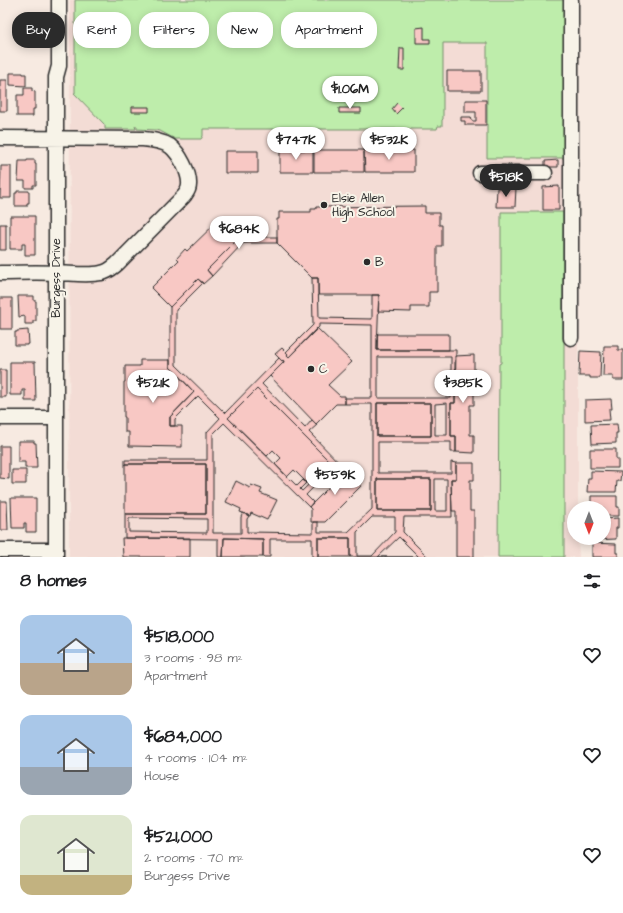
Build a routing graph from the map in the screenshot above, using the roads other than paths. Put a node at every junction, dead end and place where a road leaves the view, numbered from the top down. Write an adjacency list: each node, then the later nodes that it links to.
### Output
1 (59, 0): 4 (street, Burgess Drive)
2 (571, 0): 9 (street)
3 (0, 138): 4 (street)
4 (56, 138): 8 (street, Burgess Drive); 8 (street)
5 (480, 173): 6 (street)
6 (545, 173)
7 (0, 273): 8 (street)
8 (56, 273): 11 (street, Burgess Drive)
9 (571, 338)
10 (0, 418): 11 (street)
11 (56, 418): 13 (street, Burgess Drive)
12 (0, 550): 13 (street)
13 (56, 553)

